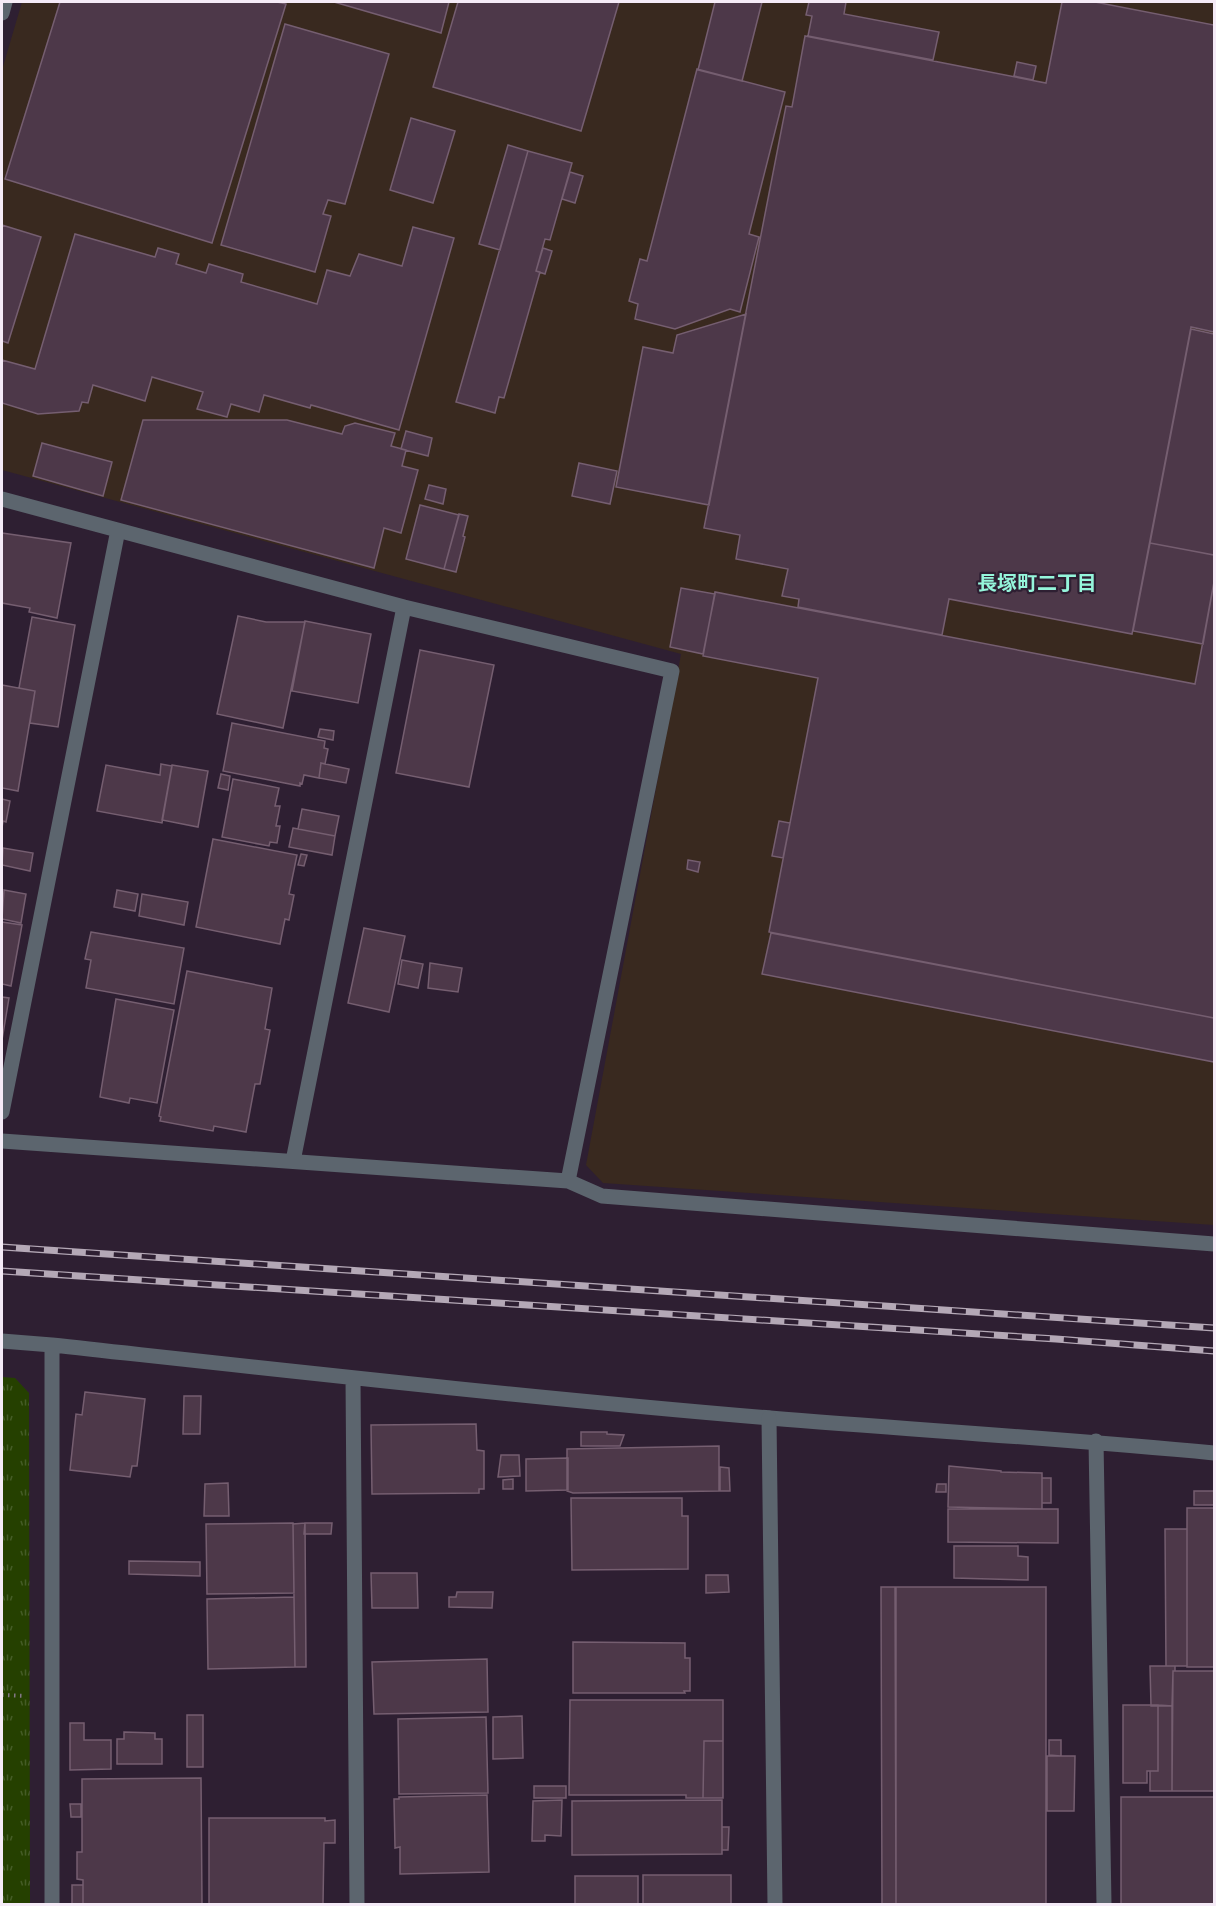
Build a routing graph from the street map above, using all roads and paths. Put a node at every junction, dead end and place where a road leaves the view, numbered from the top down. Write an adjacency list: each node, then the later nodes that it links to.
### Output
1 (5, 2): 2 (street)
2 (2, 13)
3 (2, 499): 4 (street)
4 (118, 530): 5 (street); 6 (street)
5 (404, 607): 8 (street); 9 (street)
6 (2, 1112)
7 (2, 1141): 8 (street)
8 (293, 1161): 9 (street)
9 (567, 1181): 10 (street)
10 (1215, 1244)
11 (2, 1341): 12 (street)
12 (52, 1345): 13 (street); 17 (street)
13 (353, 1378): 14 (street); 18 (street)
14 (769, 1418): 15 (street); 19 (street)
15 (1096, 1442): 16 (street); 20 (street)
16 (1215, 1453)
17 (52, 1905)
18 (357, 1905)
19 (775, 1905)
20 (1104, 1905)

